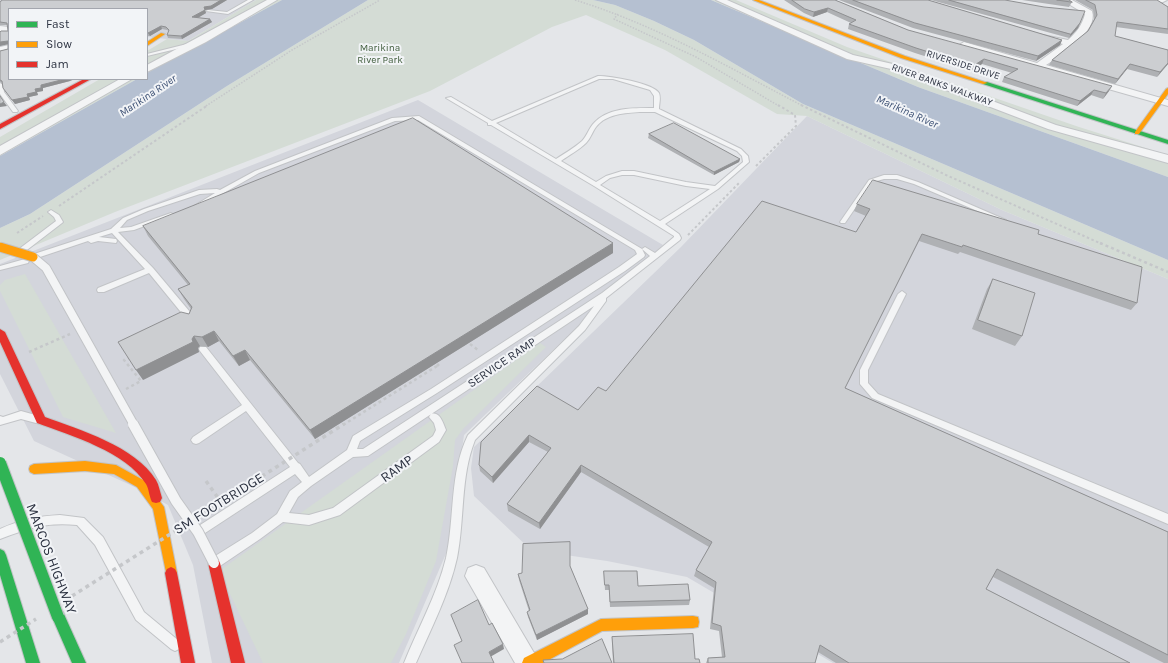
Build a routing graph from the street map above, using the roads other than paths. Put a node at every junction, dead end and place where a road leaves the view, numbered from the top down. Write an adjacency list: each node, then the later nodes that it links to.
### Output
1 (251, 0): 9 (lane)
2 (273, 0): 14 (street)
3 (720, 0): 34 (street, RIVER BANKS WALKWAY)
4 (755, 0): 31 (street, RIVERSIDE DRIVE)
5 (1066, 0): 11 (street)
6 (1154, 0): 7 (street); 8 (street)
7 (1163, 0)
8 (1168, 8)
9 (203, 9)
10 (1066, 11): 11 (street)
11 (1090, 13): 17 (street)
12 (1032, 33): 17 (street)
13 (163, 34): 15 (street)
14 (203, 40): 18 (lane); 20 (street)
15 (148, 43)
16 (956, 43): 19 (street)
17 (1069, 43): 19 (street)
18 (148, 55)
19 (1039, 66): 26 (street)
20 (148, 68)
21 (86, 80): 30 (street)
22 (125, 80): 33 (street)
23 (0, 85): 28 (lane)
24 (1168, 90): 26 (street)
25 (448, 98): 29 (lane)
26 (1164, 102): 31 (street)
27 (656, 110): 29 (lane); 35 (lane); 38 (lane)
28 (14, 111)
29 (490, 124): 35 (lane)
30 (0, 127)
31 (1136, 133): 32 (street, RIVERSIDE DRIVE)
32 (1168, 142)
33 (0, 151)
34 (1168, 159)
35 (556, 162): 36 (lane)
36 (596, 185): 38 (lane); 44 (lane)
37 (242, 188): 64 (lane)
38 (716, 188): 44 (lane)
39 (217, 191): 45 (lane)
40 (51, 212): 51 (lane)
41 (177, 213): 45 (lane)
42 (843, 222): 43 (lane)
43 (1007, 222)
44 (659, 225): 49 (lane)
45 (112, 230): 50 (lane); 52 (lane)
46 (114, 241): 51 (lane)
47 (0, 247): 50 (street, bridge)
48 (645, 249): 49 (lane)
49 (655, 256): 55 (lane)
50 (33, 257): 72 (lane, bridge)
51 (0, 267)
52 (150, 270): 53 (lane); 56 (lane)
53 (101, 290)
54 (902, 294): 71 (lane)
55 (605, 295): 64 (lane, SERVICE RAMP); 82 (lane)
56 (192, 320)
57 (0, 332): 61 (street)
58 (203, 349): 59 (lane)
59 (248, 406): 63 (lane); 66 (lane)
60 (434, 417): 70 (lane, RAMP)
61 (41, 420): 62 (lane); 69 (street)
62 (0, 422)
63 (196, 440)
64 (351, 453): 68 (lane)
65 (0, 464): 80 (street, MARCOS HIGHWAY, bridge)
66 (298, 467): 68 (lane); 72 (lane)
67 (34, 468): 69 (street)
68 (308, 483): 70 (lane)
69 (158, 507): 78 (street)
70 (281, 517): 75 (lane)
71 (1168, 519)
72 (198, 532): 75 (lane, bridge)
73 (0, 534): 78 (lane)
74 (0, 555): 79 (street)
75 (214, 563): 81 (street)
76 (476, 576): 83 (street)
77 (693, 622): 83 (street)
78 (187, 659)
79 (33, 663)
80 (79, 663)
81 (238, 663)
82 (410, 663)
83 (529, 663)

